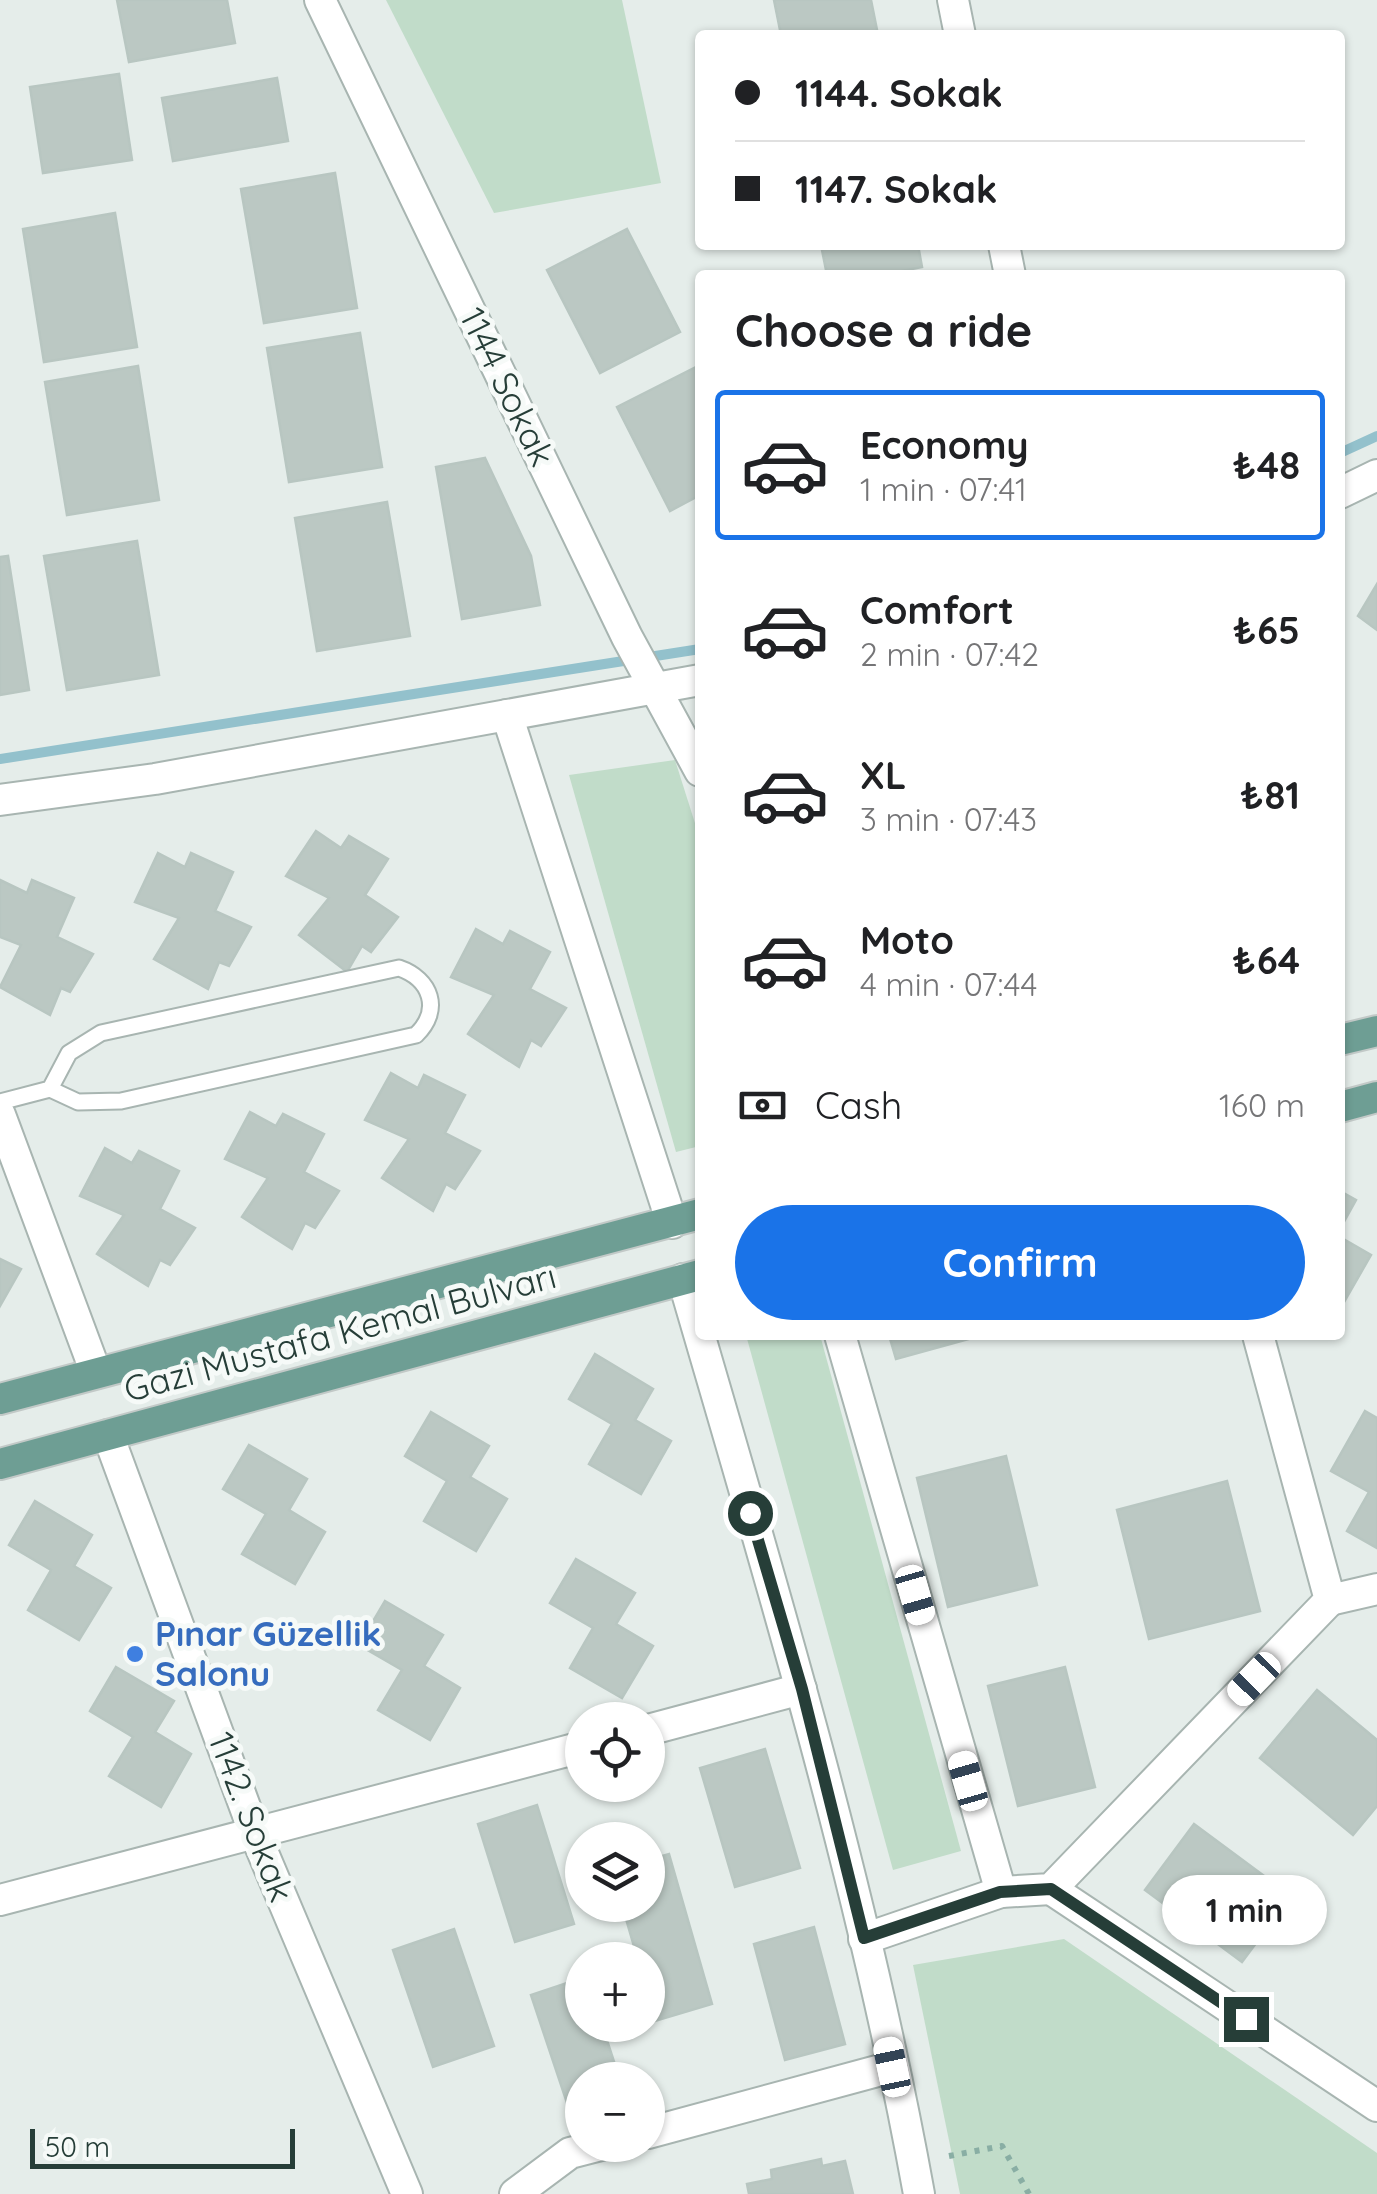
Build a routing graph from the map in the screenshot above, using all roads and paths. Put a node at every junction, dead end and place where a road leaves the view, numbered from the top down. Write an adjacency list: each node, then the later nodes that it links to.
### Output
1 (320, 0): 7 (street, 1144 Sokak)
2 (953, 0): 3 (street)
3 (959, 30)
4 (1377, 475): 5 (street)
5 (1345, 491)
6 (695, 680): 7 (street)
7 (649, 681): 8 (street); 9 (street, 1144 Sokak)
8 (507, 715): 10 (street); 18 (street)
9 (695, 762)
10 (0, 800)
11 (1377, 1031): 12 (main road)
12 (1345, 1039)
13 (50, 1089): 13 (lane); 15 (lane)
14 (1377, 1097): 16 (main road)
15 (0, 1102)
16 (1345, 1106)
17 (0, 1115): 23 (street)
18 (686, 1218): 23 (main road, Gazi Mustafa Kemal Bulvarı)
19 (691, 1277): 25 (main road, Gazi Mustafa Kemal Bulvarı)
20 (708, 1340): 29 (street)
21 (841, 1340): 34 (street)
22 (1259, 1340): 28 (street)
23 (96, 1373): 24 (main road, Gazi Mustafa Kemal Bulvarı)
24 (0, 1399)
25 (108, 1435): 26 (main road, Gazi Mustafa Kemal Bulvarı); 32 (street, 1142. Sokak)
26 (0, 1464)
27 (1377, 1590): 28 (street)
28 (1330, 1600): 33 (street)
29 (802, 1689): 30 (street); 36 (street)
30 (665, 1725)
31 (565, 1752): 32 (street)
32 (254, 1834): 35 (street); 42 (street, 1142. Sokak)
33 (1051, 1889): 34 (street); 38 (street)
34 (1000, 1892): 36 (street)
35 (0, 1900)
36 (864, 1938): 37 (street)
37 (892, 2067): 39 (street); 44 (street)
38 (1377, 2106)
39 (665, 2127)
40 (949, 2156): 45 (path)
41 (565, 2157): 43 (street)
42 (407, 2194)
43 (515, 2194)
44 (920, 2194)
45 (1029, 2194)

